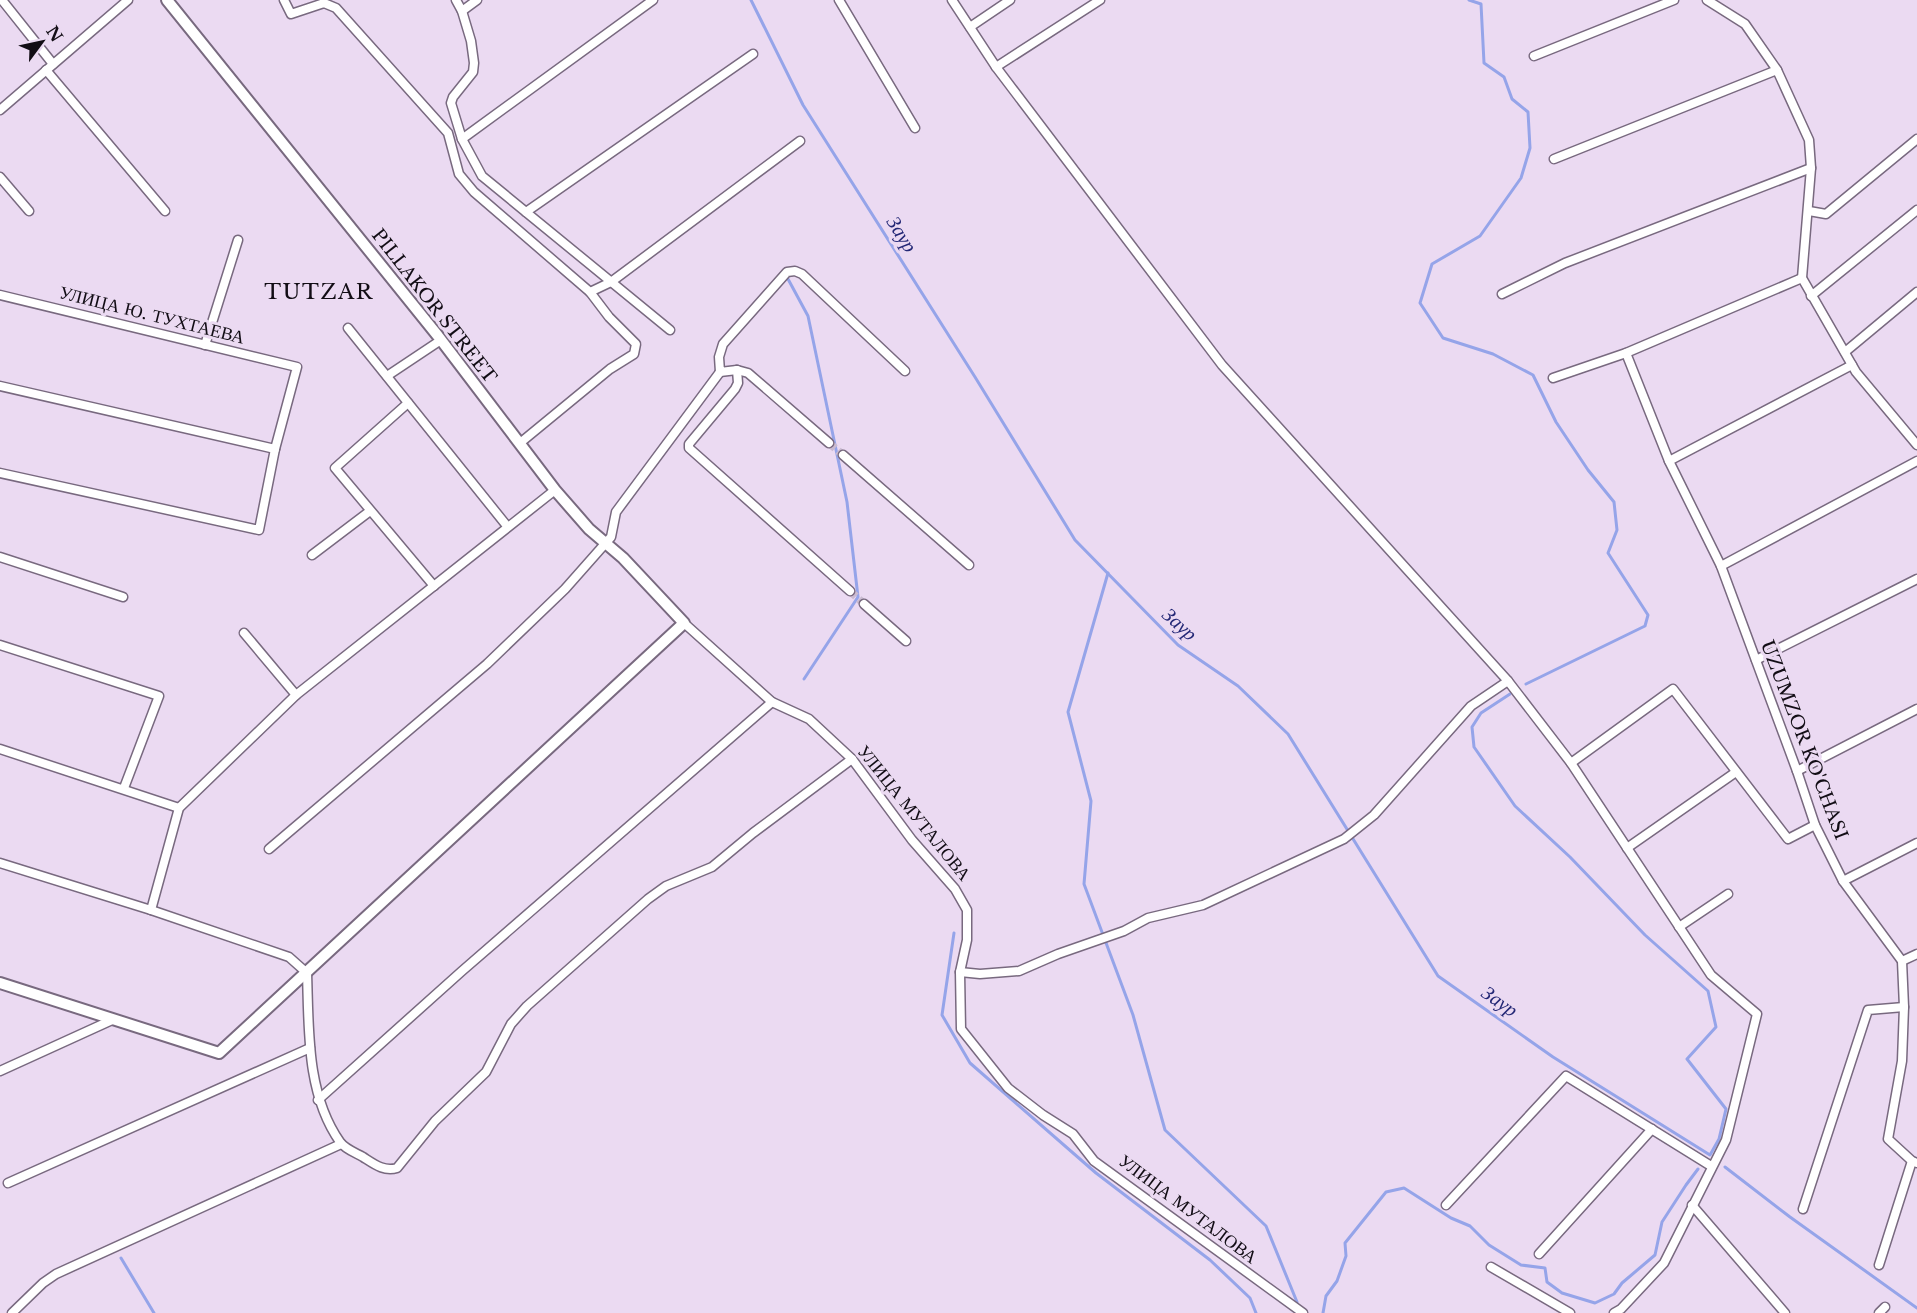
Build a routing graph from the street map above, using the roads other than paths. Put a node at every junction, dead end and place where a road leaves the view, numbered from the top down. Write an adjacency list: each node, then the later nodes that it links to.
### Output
1 (2, 0): 18 (street)
2 (128, 0): 18 (street)
3 (167, 0): 44 (street, PILLAKOR STREET)
4 (284, 0): 37 (street)
5 (456, 0): 14 (street)
6 (477, 0): 14 (street)
7 (653, 0): 23 (street)
8 (839, 0): 22 (street)
9 (952, 0): 15 (street)
10 (1010, 0): 15 (street)
11 (1100, 0): 19 (street)
12 (1674, 0): 17 (street)
13 (1707, 0): 20 (street)
14 (462, 11): 23 (street)
15 (970, 27): 19 (street)
16 (753, 54): 33 (street)
17 (1534, 56)
18 (50, 67): 21 (street); 31 (street)
19 (996, 67): 82 (street)
20 (1777, 70): 26 (street); 27 (street)
21 (0, 110)
22 (915, 128)
23 (462, 139): 33 (street)
24 (1917, 139): 32 (street)
25 (800, 141): 36 (street)
26 (1554, 159)
27 (1811, 168): 32 (street); 39 (street)
28 (0, 177): 30 (street)
29 (1917, 210): 41 (street)
30 (29, 211)
31 (165, 211)
32 (1809, 211): 35 (street)
33 (526, 212): 36 (street)
34 (238, 240): 45 (street)
35 (1802, 278): 41 (street); 47 (street)
36 (611, 282): 37 (street); 43 (street)
37 (590, 292): 56 (street)
38 (1917, 292): 46 (street)
39 (1502, 294)
40 (0, 295): 45 (street, УЛИЦА Ю. ТУХТАЕВА)
41 (1811, 296): 46 (street)
42 (348, 327): 52 (street)
43 (670, 330)
44 (441, 340): 52 (street); 56 (street, PILLAKOR STREET)
45 (205, 345): 59 (street, УЛИЦА Ю. ТУХТАЕВА)
46 (1845, 352): 48 (street)
47 (1626, 353): 53 (street); 62 (street, UZUMZOR KO'CHASI)
48 (1852, 365): 58 (street); 62 (street)
49 (737, 370): 51 (street); 57 (street); 74 (street)
50 (905, 371): 51 (street)
51 (720, 372): 67 (street)
52 (387, 376): 55 (street)
53 (1553, 378)
54 (0, 386): 59 (street)
55 (408, 403): 65 (street); 66 (street)
56 (520, 443): 64 (street, PILLAKOR STREET)
57 (829, 443)
58 (1917, 445)
59 (275, 449): 63 (street)
60 (843, 455): 70 (street)
61 (1917, 461): 71 (street)
62 (1669, 462): 71 (street, UZUMZOR KO'CHASI)
63 (0, 473)
64 (555, 490): 66 (street); 67 (street, PILLAKOR STREET)
65 (370, 512): 68 (street); 73 (street)
66 (507, 526): 73 (street)
67 (605, 544): 77 (street, PILLAKOR STREET); 96 (street)
68 (312, 555)
69 (0, 557): 75 (street)
70 (969, 565)
71 (1721, 566): 81 (street, UZUMZOR KO'CHASI)
72 (1917, 579): 81 (street)
73 (434, 586): 83 (street)
74 (850, 591)
75 (123, 597)
76 (864, 604): 79 (street)
77 (684, 623): 84 (street, УЛИЦА МУТАЛОВА); 105 (street)
78 (244, 633): 83 (street)
79 (906, 641)
80 (0, 645): 91 (street)
81 (1756, 660): 89 (street, UZUMZOR KO'CHASI)
82 (1508, 681): 88 (street); 104 (street)
83 (296, 694): 92 (street)
84 (771, 702): 87 (street, УЛИЦА МУТАЛОВА); 111 (street)
85 (1917, 709): 89 (street)
86 (0, 749): 91 (street)
87 (852, 759): 104 (street, УЛИЦА МУТАЛОВА); 113 (street)
88 (1571, 763): 90 (street); 95 (street)
89 (1797, 771): 93 (street, UZUMZOR KO'CHASI)
90 (1736, 772): 93 (street); 95 (street)
91 (124, 788): 92 (street)
92 (179, 808): 100 (street)
93 (1815, 825): 98 (street, UZUMZOR KO'CHASI)
94 (1917, 843): 98 (street)
95 (1626, 848): 101 (street)
96 (269, 849)
97 (0, 863): 100 (street)
98 (1844, 881): 103 (street, UZUMZOR KO'CHASI)
99 (1728, 894): 101 (street)
100 (151, 910): 105 (street)
101 (1679, 927): 115 (street)
102 (1917, 954): 103 (street)
103 (1902, 961): 107 (street)
104 (960, 972): 125 (street, УЛИЦА МУТАЛОВА)
105 (307, 973): 108 (street); 109 (street)
106 (0, 983): 108 (street)
107 (1904, 1007): 114 (street); 119 (street)
108 (112, 1020): 110 (street)
109 (310, 1047): 111 (street); 116 (street)
110 (0, 1071)
111 (318, 1100): 113 (street)
112 (1652, 1130): 115 (street); 117 (street); 120 (street)
113 (341, 1144): 124 (street)
114 (1915, 1162): 121 (street)
115 (1711, 1166): 118 (street)
116 (8, 1183)
117 (1446, 1205)
118 (1692, 1205): 123 (street); 127 (street)
119 (1803, 1209)
120 (1539, 1254)
121 (1879, 1265)
122 (1491, 1267): 126 (street)
123 (1620, 1312)
124 (12, 1313)
125 (1304, 1313)
126 (1570, 1313)
127 (1785, 1313)

